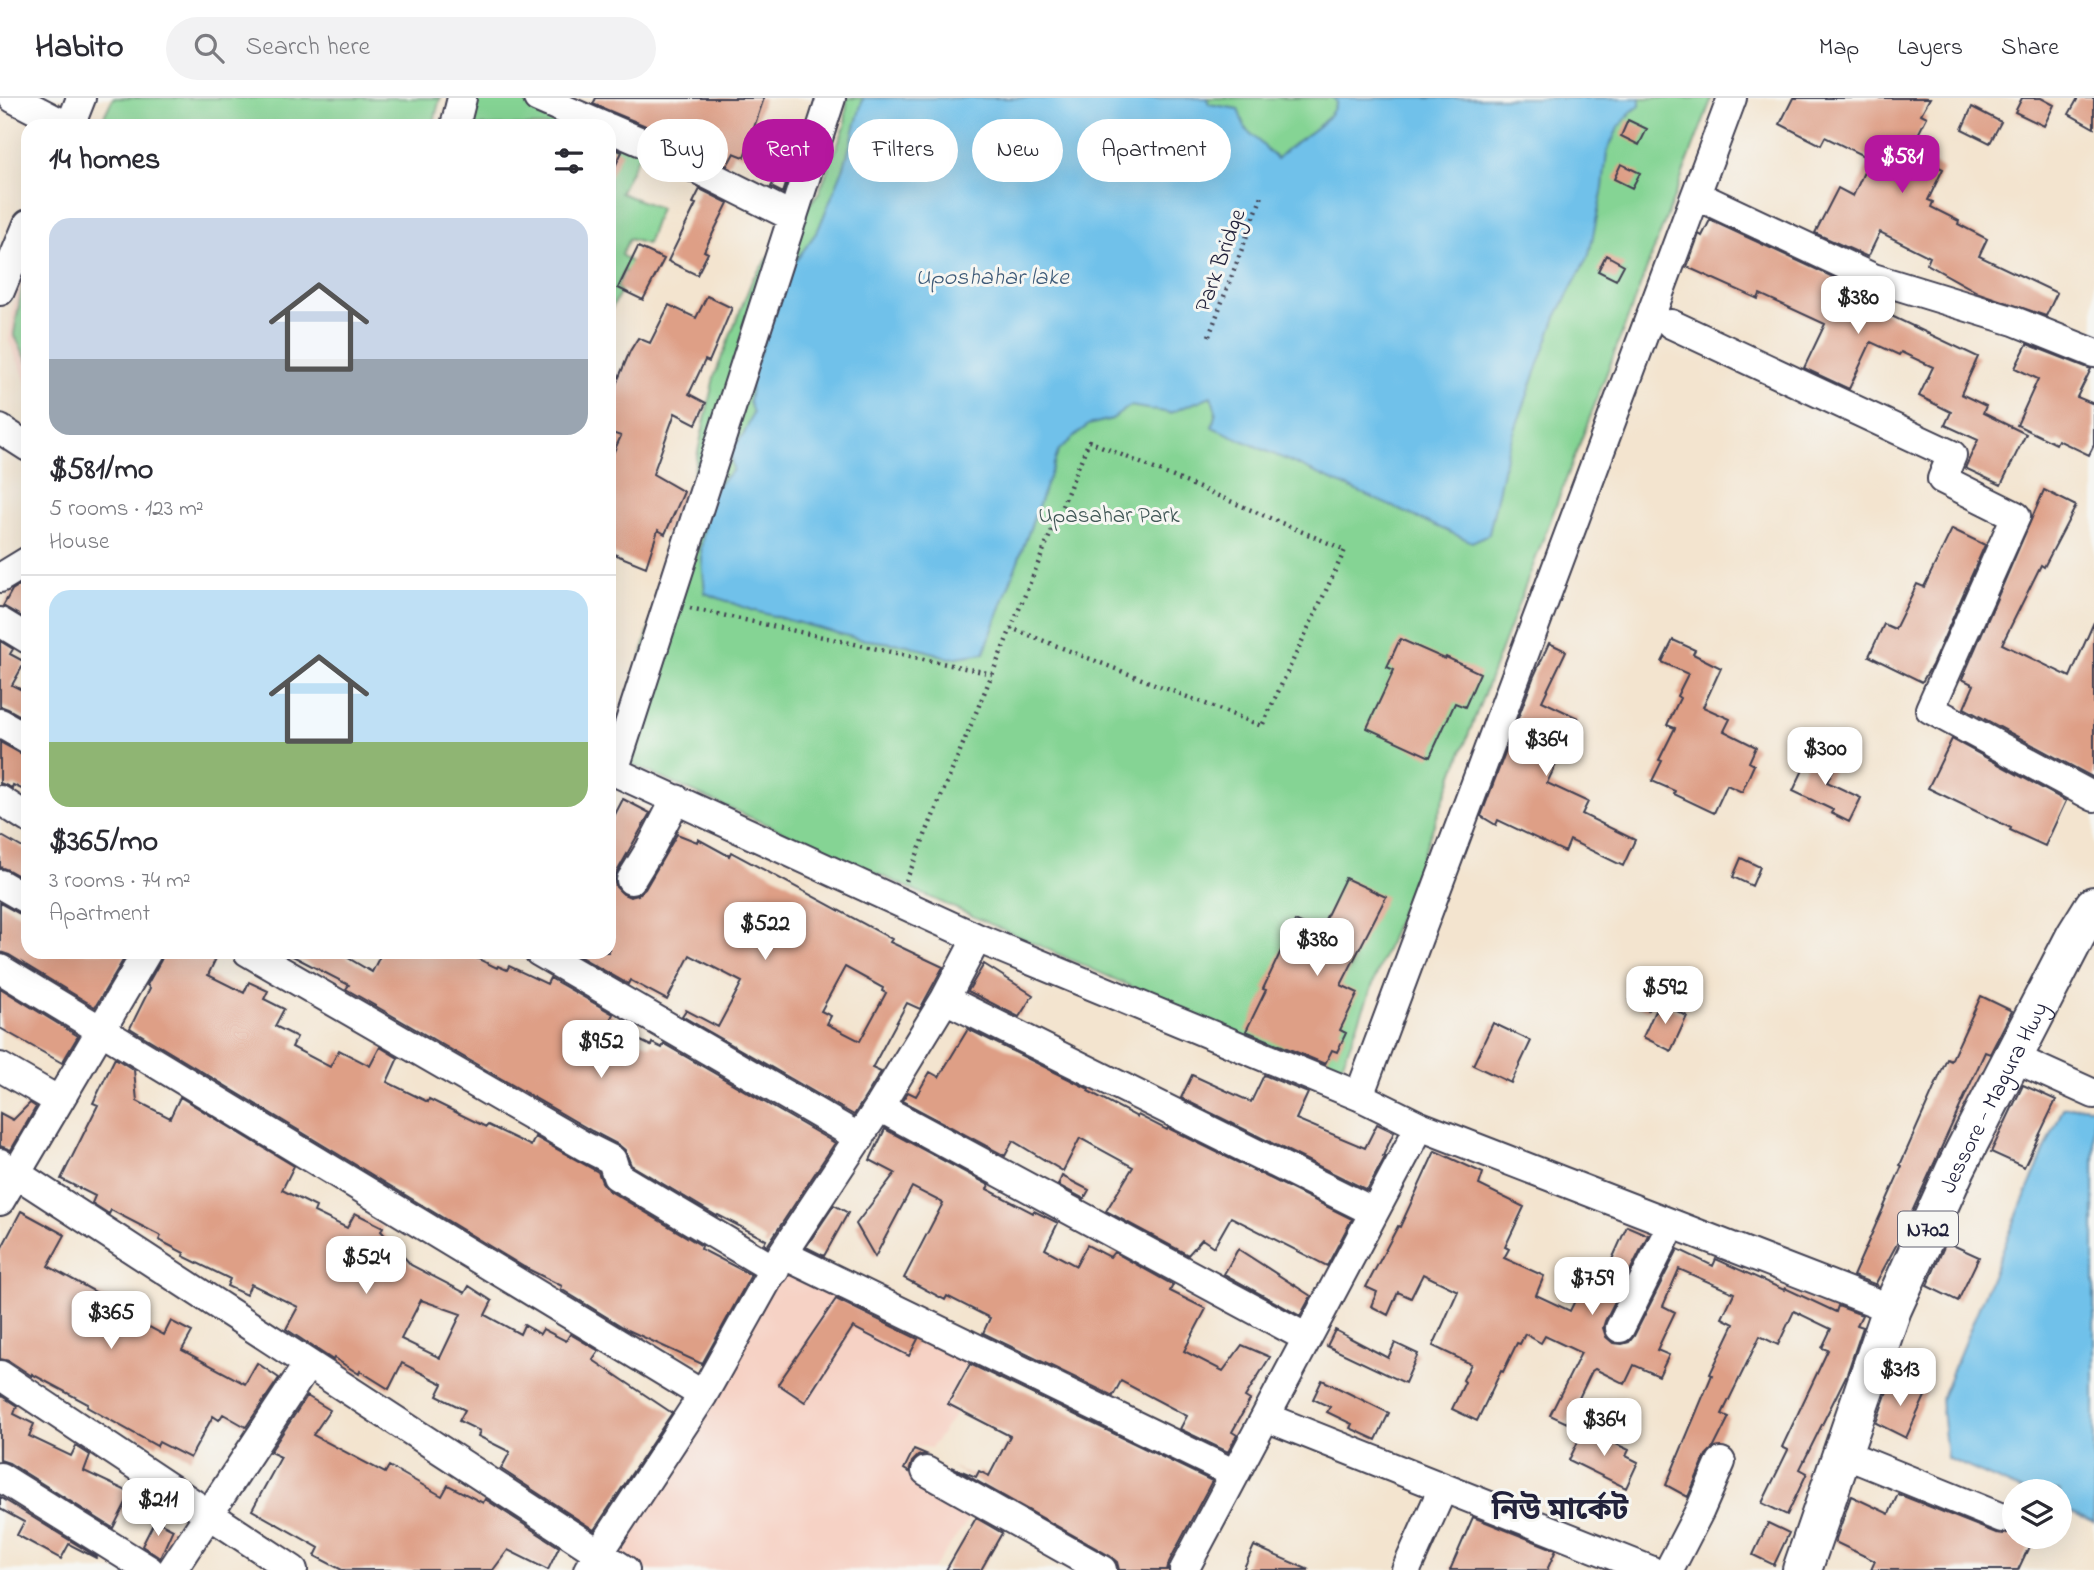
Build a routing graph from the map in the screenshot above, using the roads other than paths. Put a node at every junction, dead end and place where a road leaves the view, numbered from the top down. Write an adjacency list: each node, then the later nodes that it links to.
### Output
1 (13, 98): 7 (street)
2 (81, 98): 8 (street)
3 (462, 98): 9 (street)
4 (538, 98): 10 (street)
5 (831, 98): 13 (street)
6 (1732, 98): 12 (street)
7 (54, 119)
8 (71, 119)
9 (457, 119)
10 (587, 119)
11 (616, 131): 13 (street)
12 (1696, 194): 17 (street); 46 (street)
13 (793, 217): 26 (street)
14 (21, 242): 15 (street)
15 (0, 291)
16 (1671, 324): 28 (street)
17 (2094, 353)
18 (0, 429): 19 (street)
19 (21, 442)
20 (21, 565): 21 (street)
21 (0, 578)
22 (0, 622): 23 (street)
23 (21, 635)
24 (0, 723): 25 (street)
25 (21, 736)
26 (616, 758)
27 (616, 772): 29 (street)
28 (2094, 797)
29 (676, 799): 32 (street); 36 (street)
30 (0, 800): 31 (street)
31 (21, 814)
32 (631, 880)
33 (0, 884): 34 (street)
34 (21, 896)
35 (2094, 906): 43 (highway, Jessore - Magura Hwy / N702)
36 (977, 938): 41 (street); 46 (street)
37 (134, 959): 42 (street)
38 (260, 959): 55 (street)
39 (551, 959): 50 (street)
40 (0, 969): 42 (street)
41 (945, 999): 48 (street); 53 (street)
42 (102, 1030): 47 (street); 61 (street)
43 (2012, 1057): 45 (street); 56 (highway, Jessore - Magura Hwy / N702)
44 (0, 1067): 47 (street)
45 (2094, 1094)
46 (1359, 1096): 49 (street)
47 (59, 1101): 51 (street)
48 (879, 1107): 50 (street); 58 (street)
49 (1420, 1126): 53 (street); 54 (street)
50 (860, 1138): 55 (street)
51 (8, 1168): 52 (street); 59 (street)
52 (0, 1202)
53 (1374, 1212): 58 (street)
54 (1672, 1224): 56 (street); 57 (street)
55 (779, 1262): 61 (street); 66 (street)
56 (1892, 1308): 63 (highway, Jessore - Magura Hwy / N702)
57 (1620, 1328)
58 (1307, 1338): 62 (street)
59 (308, 1364): 69 (street); 71 (street)
60 (0, 1375): 69 (street)
61 (703, 1395): 71 (street)
62 (1266, 1417): 66 (street); 68 (street)
63 (1842, 1453): 70 (street); 72 (highway, Jessore - Magura Hwy / N702)
64 (1721, 1462): 81 (street)
65 (926, 1471): 77 (street)
66 (1235, 1474): 78 (street)
67 (0, 1477): 73 (street)
68 (1443, 1488): 79 (street); 80 (street)
69 (209, 1514): 74 (street); 75 (street)
70 (2002, 1518)
71 (593, 1562): 76 (street)
72 (1808, 1568)
73 (149, 1570)
74 (172, 1570)
75 (293, 1570)
76 (625, 1570)
77 (1102, 1570)
78 (1184, 1570)
79 (1406, 1570)
80 (1650, 1570)
81 (1668, 1570)

